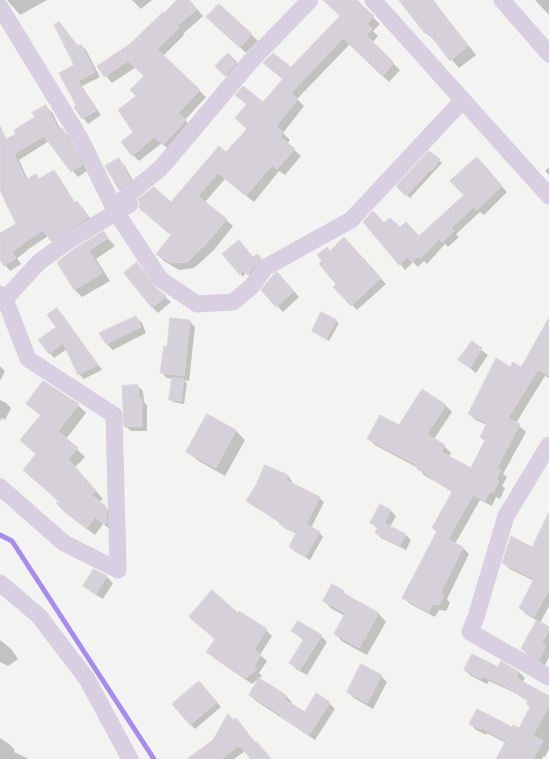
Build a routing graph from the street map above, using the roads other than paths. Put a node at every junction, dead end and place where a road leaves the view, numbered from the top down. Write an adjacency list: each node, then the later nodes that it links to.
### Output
1 (310, 0): 8 (street)
2 (373, 0): 6 (street)
3 (502, 0): 5 (street)
4 (0, 7): 8 (street)
5 (549, 54)
6 (463, 100): 7 (street); 8 (street)
7 (549, 196)
8 (116, 212): 9 (street)
9 (2, 297): 11 (street)
10 (549, 445): 13 (street)
11 (0, 487)
12 (0, 583): 14 (street)
13 (549, 677)
14 (130, 759)

